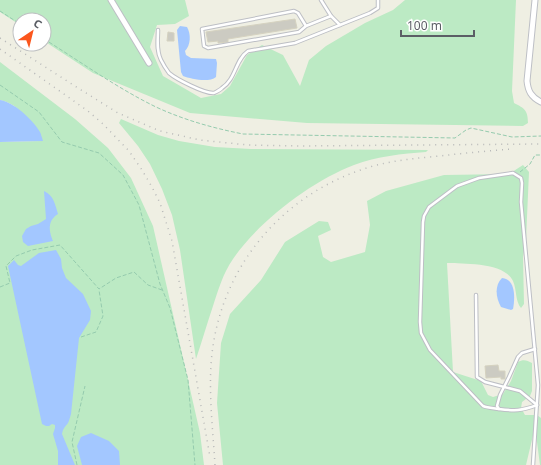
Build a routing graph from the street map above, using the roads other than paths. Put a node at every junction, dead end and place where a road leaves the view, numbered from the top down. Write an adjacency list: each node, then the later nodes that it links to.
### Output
1 (112, 0): 9 (street)
2 (321, 0): 5 (lane)
3 (378, 0): 6 (lane)
4 (536, 0): 10 (street)
5 (331, 16): 6 (lane); 7 (lane)
6 (340, 25): 8 (lane)
7 (306, 26): 7 (lane)
8 (158, 30)
9 (149, 63)
10 (541, 102)
11 (476, 295): 13 (lane)
12 (534, 349): 13 (lane); 14 (lane); 15 (lane)
13 (504, 387): 14 (lane); 15 (lane)
14 (537, 405): 15 (lane); 16 (lane)
15 (500, 409)
16 (533, 465)

